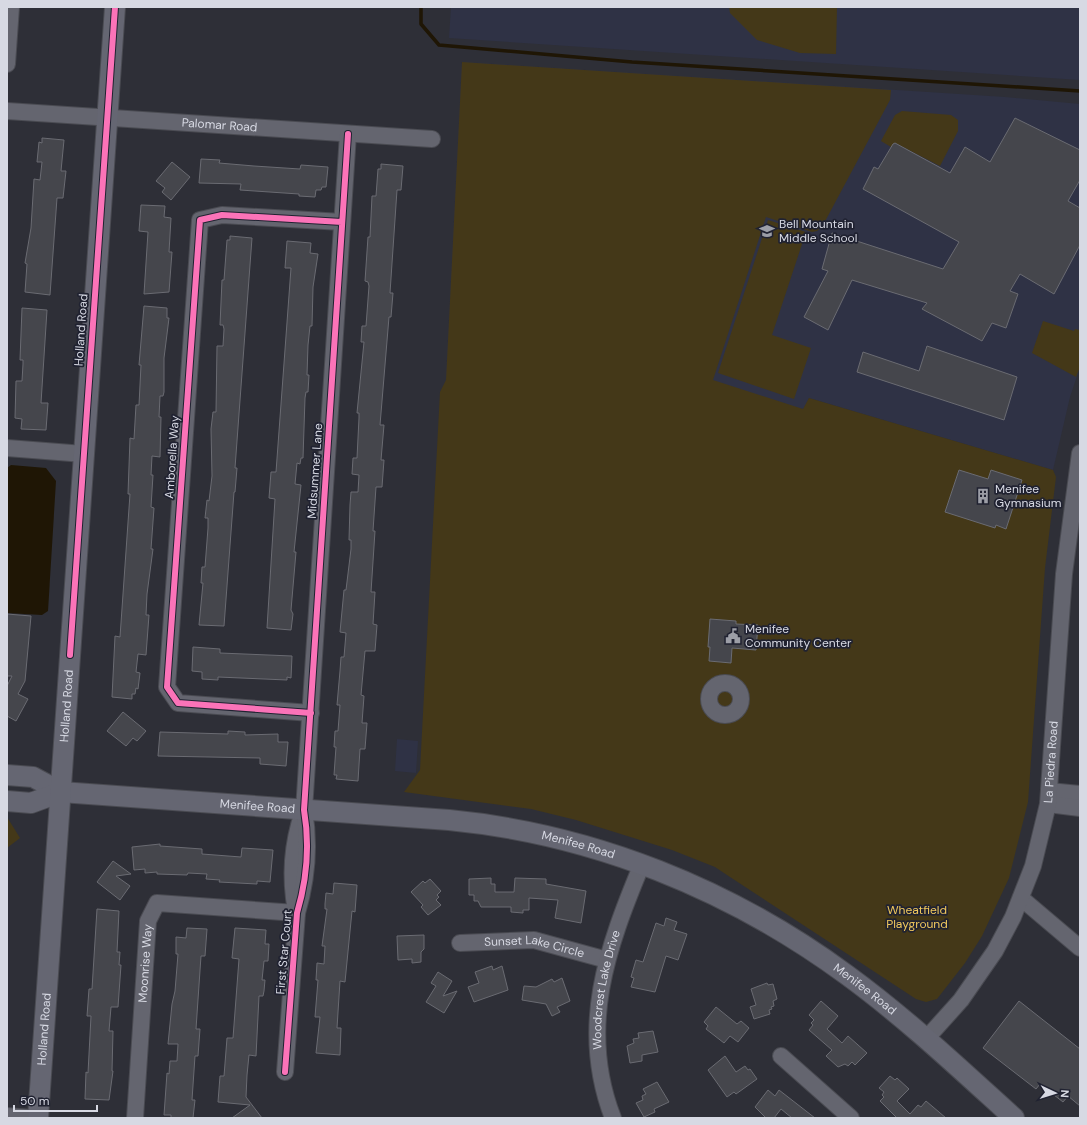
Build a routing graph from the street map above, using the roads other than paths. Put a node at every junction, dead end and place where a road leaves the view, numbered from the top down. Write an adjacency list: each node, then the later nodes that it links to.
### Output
1 (11, 7): 3 (street)
2 (115, 7): 5 (main road, Holland Road)
3 (7, 64)
4 (7, 111): 5 (street, Palomar Road)
5 (107, 118): 6 (street, Palomar Road); 10 (main road, Holland Road)
6 (348, 134): 7 (street, Palomar Road); 8 (street, Midsummer Lane)
7 (432, 140)
8 (342, 222): 12 (street, Midsummer Lane); 12 (street, Amborella Way)
9 (7, 448): 10 (street)
10 (84, 454): 14 (main road, Holland Road)
11 (1080, 456): 16 (street, La Piedra Road)
12 (311, 713): 19 (street, Midsummer Lane)
13 (7, 775): 14 (main road, Menifee Road)
14 (61, 792): 17 (main road, Menifee Road); 19 (main road, Menifee Road); 31 (main road, Holland Road)
15 (1080, 794): 16 (street)
16 (1048, 797): 18 (street); 21 (street, La Piedra Road)
17 (7, 801)
18 (1080, 808)
19 (304, 810): 20 (main road, Menifee Road); 22 (street, First Star Court)
20 (642, 864): 25 (street, Woodcrest Lake Drive); 26 (main road, Menifee Road)
21 (1021, 898): 24 (street); 26 (street, La Piedra Road)
22 (297, 913): 28 (street, First Star Court); 32 (street, Moonrise Way)
23 (460, 943): 25 (street, Sunset Lake Circle)
24 (1080, 948)
25 (607, 960): 33 (street, Woodcrest Lake Drive)
26 (926, 1039): 35 (main road, Menifee Road)
27 (781, 1056): 34 (street)
28 (285, 1072)
29 (7, 1116): 30 (street)
30 (32, 1118)
31 (38, 1118)
32 (135, 1118)
33 (613, 1118)
34 (851, 1118)
35 (1014, 1118)

